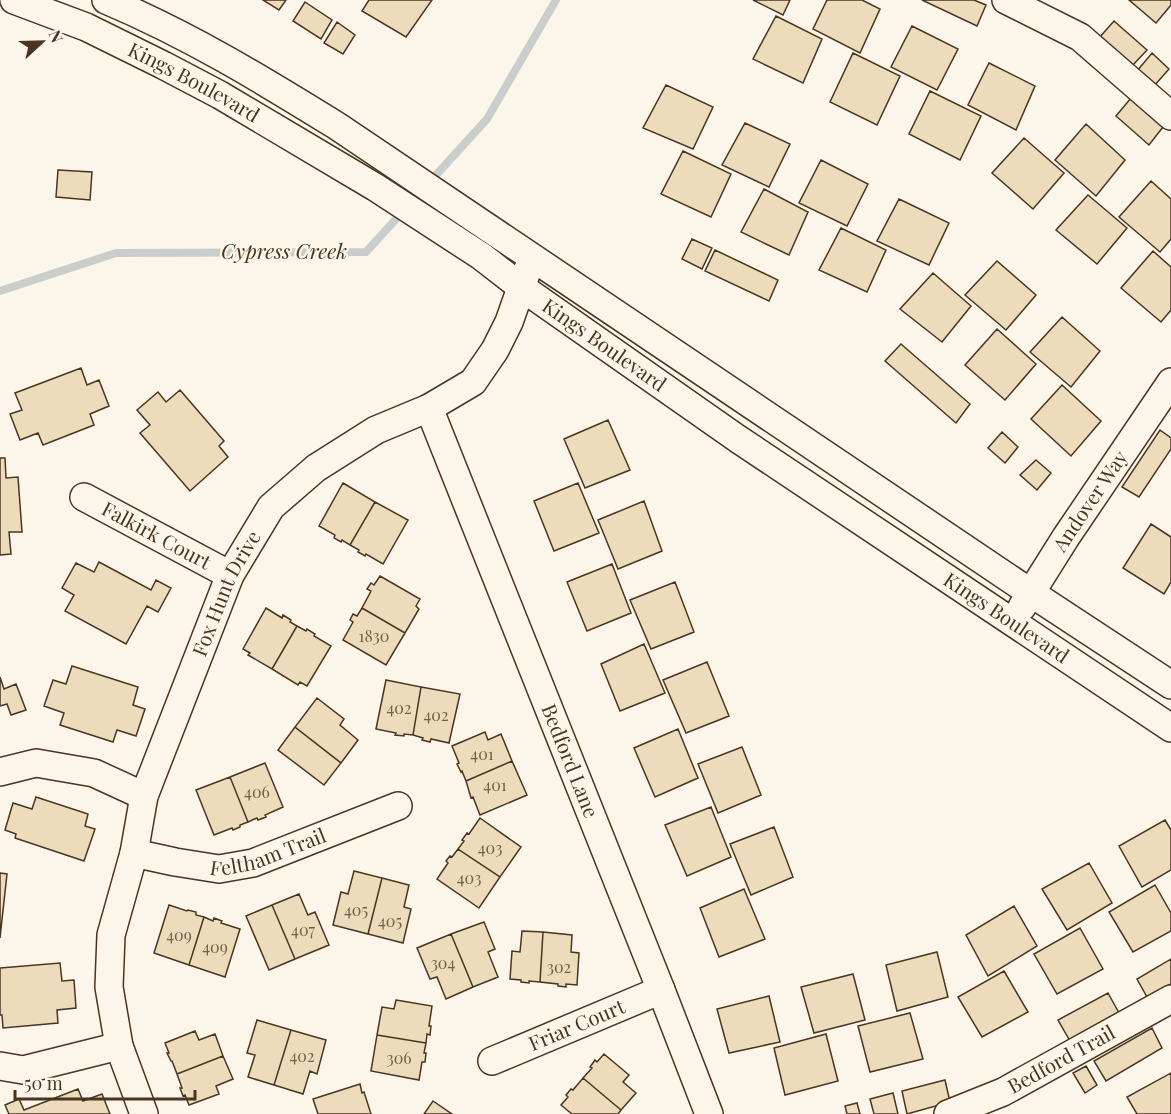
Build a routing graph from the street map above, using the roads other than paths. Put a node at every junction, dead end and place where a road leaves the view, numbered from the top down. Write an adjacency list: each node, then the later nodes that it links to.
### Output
1 (14, 0): 6 (street, Kings Boulevard)
2 (106, 0): 5 (street, Kings Boulevard)
3 (1006, 0): 4 (street)
4 (1171, 116)
5 (532, 258): 6 (street, Fox Hunt Drive); 11 (street, Kings Boulevard)
6 (521, 287): 8 (street, Fox Hunt Drive); 12 (street, Kings Boulevard)
7 (1171, 382): 11 (street, Andover Way)
8 (429, 408): 10 (street, Fox Hunt Drive); 19 (street, Bedford Lane)
9 (84, 497): 10 (street, Falkirk Court)
10 (230, 575): 16 (street, Fox Hunt Drive)
11 (1030, 593): 12 (street, Andover Way); 13 (street, Kings Boulevard)
12 (1012, 623): 14 (street, Kings Boulevard)
13 (1171, 685)
14 (1171, 728)
15 (0, 772): 16 (street)
16 (144, 796): 18 (street, Fox Hunt Drive)
17 (399, 806): 18 (street, Feltham Trail)
18 (134, 853): 21 (street, Fox Hunt Drive)
19 (661, 990): 22 (street, Friar Court); 25 (street, Bedford Lane)
20 (1171, 999): 26 (street, Bedford Trail)
21 (119, 1046): 23 (street); 24 (street)
22 (492, 1061)
23 (0, 1066)
24 (144, 1114)
25 (709, 1114)
26 (948, 1114)

